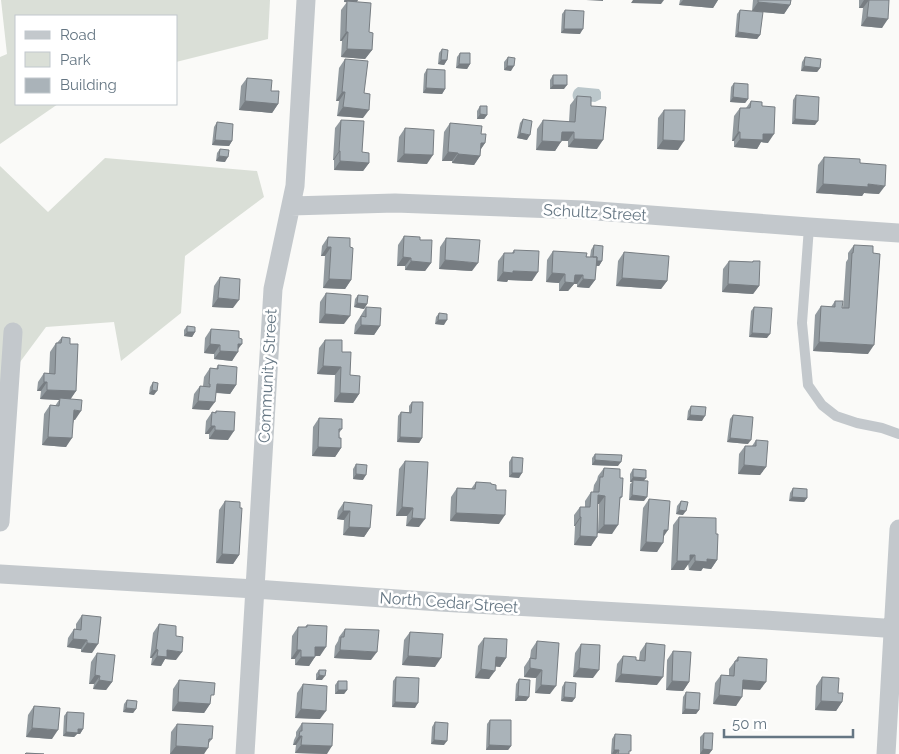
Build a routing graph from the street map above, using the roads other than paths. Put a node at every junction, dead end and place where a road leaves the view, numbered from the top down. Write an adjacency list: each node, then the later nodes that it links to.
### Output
1 (306, 0): 2 (street, Community Street)
2 (291, 206): 3 (street, Schultz Street); 10 (street, Community Street)
3 (809, 227): 4 (street, Schultz Street); 6 (lane)
4 (899, 233)
5 (13, 332): 7 (street)
6 (899, 434)
7 (0, 522)
8 (899, 529): 11 (street)
9 (0, 574): 10 (street, North Cedar Street)
10 (254, 589): 11 (street, North Cedar Street); 12 (street, Community Street)
11 (896, 629): 13 (street)
12 (245, 754)
13 (886, 754)

